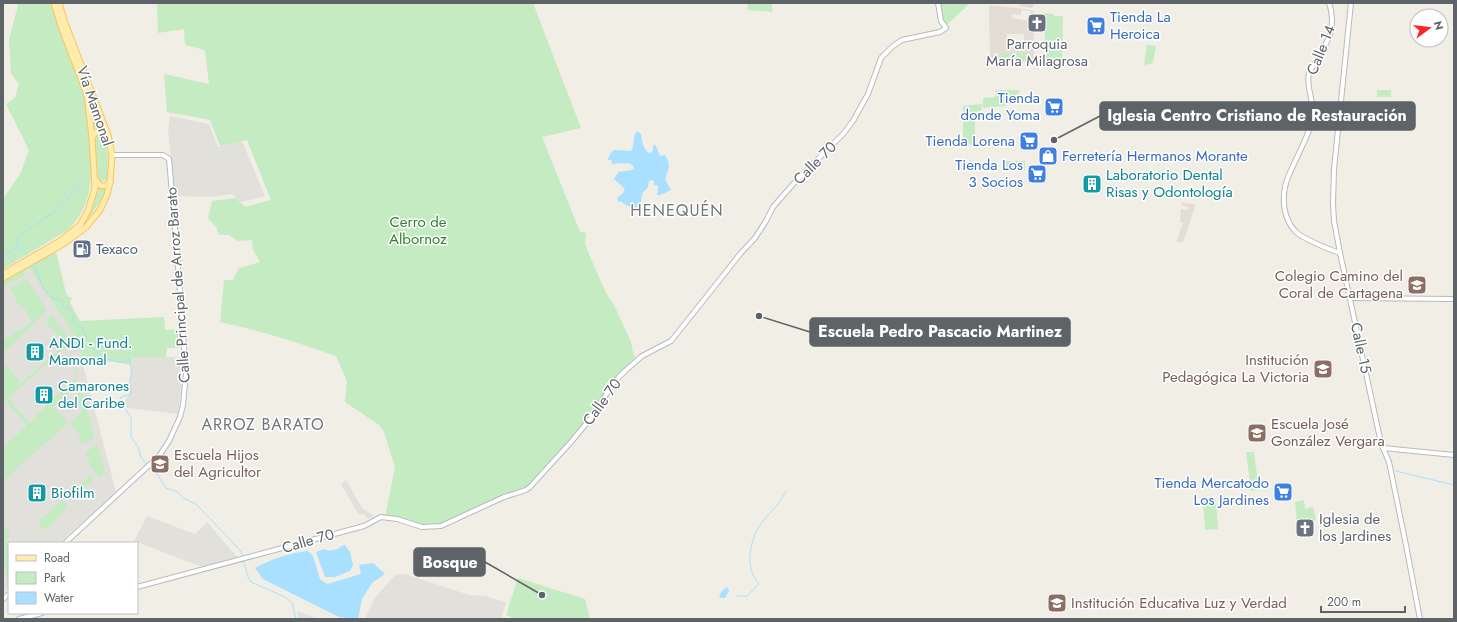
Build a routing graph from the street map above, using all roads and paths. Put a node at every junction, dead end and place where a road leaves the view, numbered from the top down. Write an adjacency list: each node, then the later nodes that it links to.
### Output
1 (54, 3): 7 (main road, Vía Mamonal)
2 (59, 3): 6 (main road, Vía Mamonal)
3 (938, 3): 19 (street, Calle 70)
4 (1330, 3): 11 (street, Calle 14)
5 (1351, 3): 11 (street, Calle 15)
6 (108, 135): 7 (main road); 8 (main road, Vía Mamonal)
7 (92, 138): 9 (main road, Vía Mamonal)
8 (112, 155): 10 (main road, Vía Mamonal); 18 (street, Calle Principal de Arroz Barato)
9 (95, 179): 10 (main road); 12 (main road, Vía Mamonal)
10 (110, 182): 13 (main road, Vía Mamonal)
11 (1340, 253): 14 (street, Calle 15)
12 (3, 274)
13 (3, 278)
14 (1350, 298): 15 (street); 16 (street, Calle 15)
15 (1454, 299)
16 (1384, 448): 17 (street); 22 (street, Calle 15)
17 (1454, 455)
18 (66, 542)
19 (138, 587)
20 (38, 614): 21 (street)
21 (19, 619)
22 (1420, 619)

